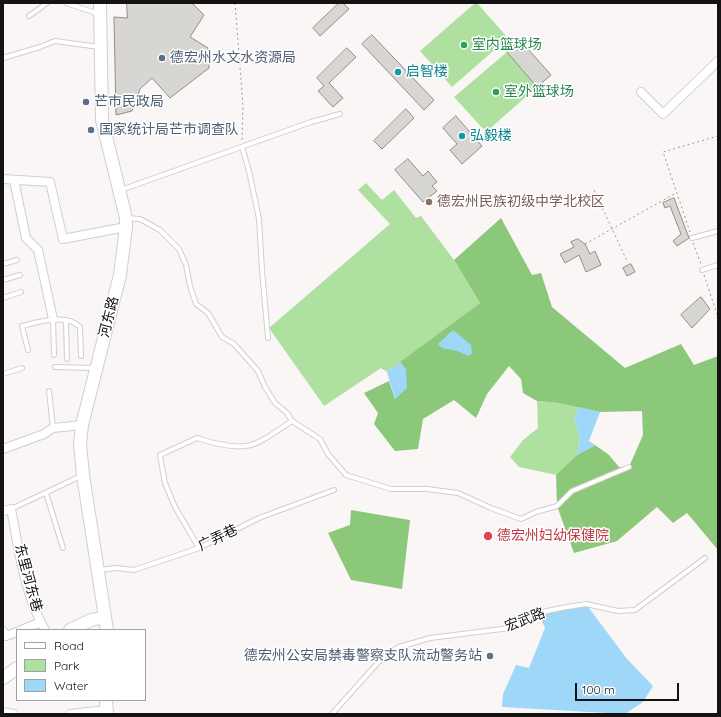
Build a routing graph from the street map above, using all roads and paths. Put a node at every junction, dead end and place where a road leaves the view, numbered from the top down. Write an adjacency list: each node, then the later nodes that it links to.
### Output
1 (47, 3): 5 (lane)
2 (66, 3): 4 (lane)
3 (235, 3): 12 (path)
4 (100, 8): 6 (main road, 河东路)
5 (30, 16)
6 (100, 48): 7 (lane); 15 (main road, 河东路)
7 (3, 58)
8 (718, 61): 9 (street)
9 (641, 92)
10 (340, 114): 12 (lane)
11 (718, 136): 17 (path)
12 (242, 147): 15 (lane); 35 (lane)
13 (3, 179): 14 (street)
14 (14, 180): 18 (street); 33 (street)
15 (119, 190): 18 (main road, 河东路)
16 (594, 190): 19 (path)
17 (677, 193): 19 (path); 21 (path)
18 (126, 222): 42 (main road, 河东路); 45 (lane)
19 (613, 229): 22 (path); 24 (path)
20 (718, 231): 21 (lane)
21 (692, 238): 27 (path)
22 (585, 244)
23 (17, 260): 25 (lane)
24 (628, 263)
25 (3, 264)
26 (718, 265): 27 (lane)
27 (702, 270): 32 (path)
28 (20, 275): 29 (lane)
29 (3, 280)
30 (21, 292): 31 (lane)
31 (3, 298)
32 (718, 317)
33 (53, 319): 34 (lane); 36 (lane); 37 (lane)
34 (66, 321): 38 (lane); 39 (lane)
35 (268, 338)
36 (28, 350)
37 (54, 355)
38 (81, 356)
39 (67, 359)
40 (55, 367): 42 (lane)
41 (22, 368): 43 (lane)
42 (96, 368): 46 (main road, 河东路)
43 (3, 374)
44 (49, 391): 47 (lane)
45 (292, 421): 49 (lane); 55 (lane)
46 (82, 425): 47 (street); 50 (main road, 河东路)
47 (53, 428): 48 (street)
48 (3, 450)
49 (630, 467)
50 (83, 475): 52 (lane); 57 (main road, 河东路)
51 (334, 490): 55 (lane, 广弄巷)
52 (46, 493): 53 (lane); 54 (lane)
53 (7, 510): 58 (street, 东里河东巷)
54 (63, 548)
55 (199, 548): 57 (lane, 广弄巷)
56 (705, 558): 74 (lane, 宏武路)
57 (98, 570): 59 (main road, 河东路)
58 (41, 622): 60 (street); 61 (street, 东里河东巷)
59 (106, 624): 62 (main road); 63 (main road)
60 (24, 629)
61 (44, 629)
62 (72, 629)
63 (89, 629)
64 (3, 631): 65 (street)
65 (16, 632)
66 (16, 661): 67 (main road)
67 (3, 669)
68 (16, 669): 69 (main road)
69 (3, 678)
70 (106, 708): 73 (street)
71 (3, 712): 72 (street)
72 (14, 714)
73 (70, 714)
74 (332, 714)

